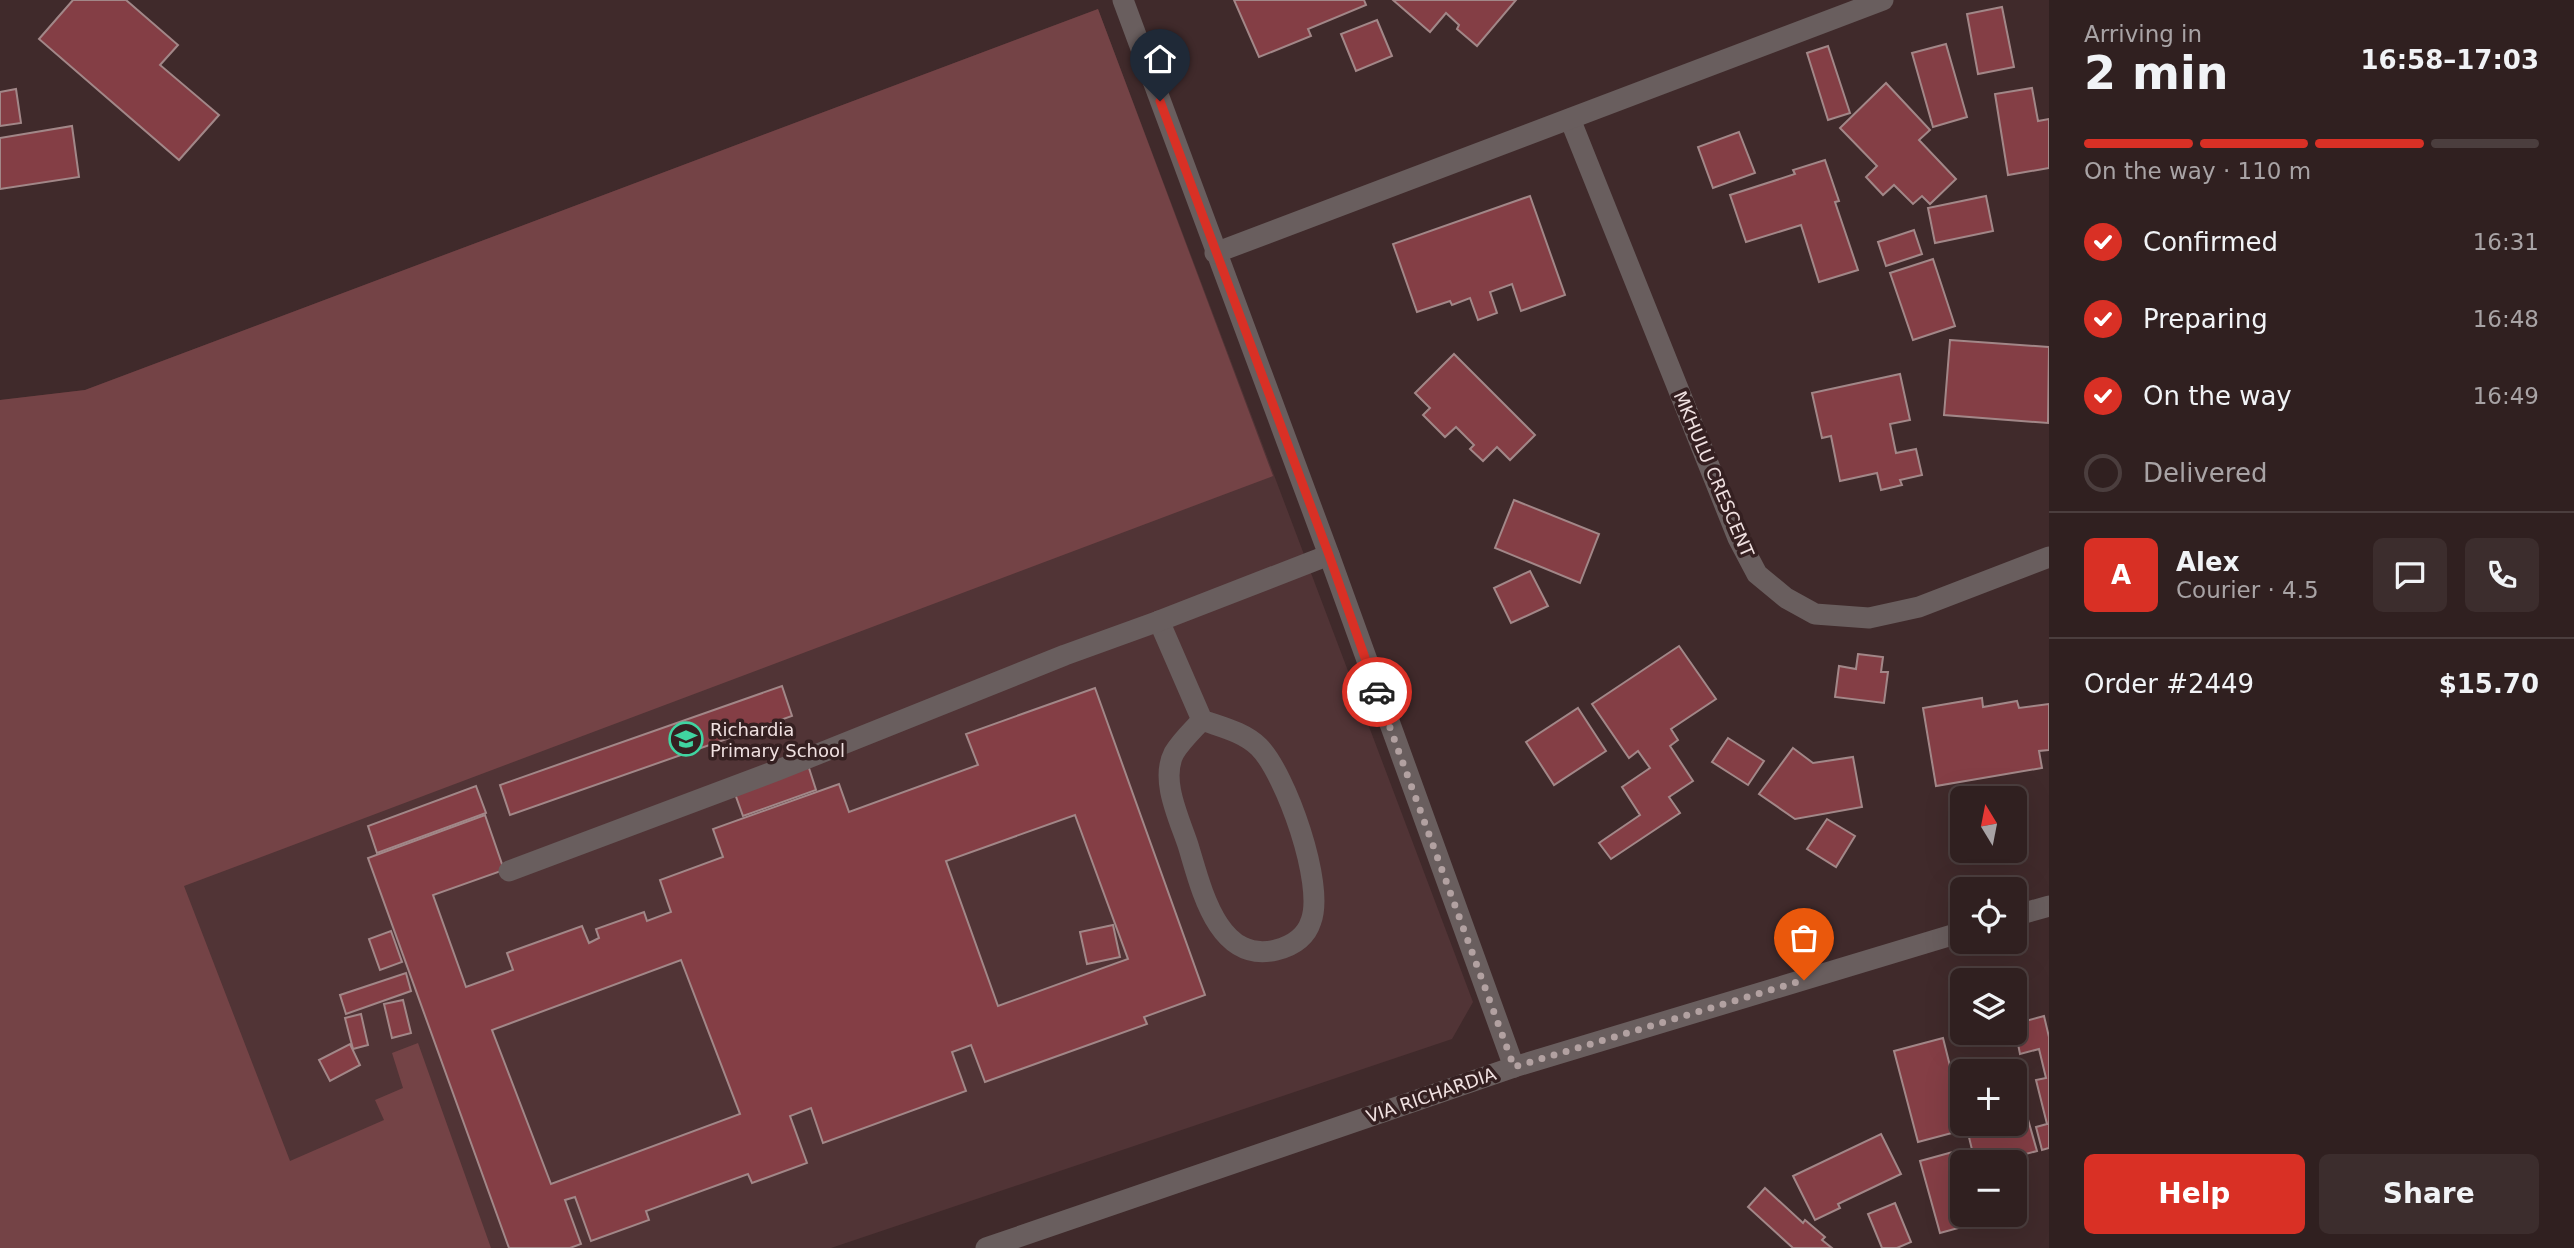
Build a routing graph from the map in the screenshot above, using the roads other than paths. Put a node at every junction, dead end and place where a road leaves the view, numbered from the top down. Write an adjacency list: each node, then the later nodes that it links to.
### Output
1 (1123, 0): 4 (street)
2 (1882, 0): 3 (street)
3 (1570, 119): 4 (street); 6 (street, MKHULU CRESCENT)
4 (1215, 253): 5 (street)
5 (1329, 555): 7 (street); 13 (street)
6 (2049, 557)
7 (1158, 621): 8 (street); 9 (street)
8 (1202, 720): 8 (street)
9 (509, 871)
10 (2049, 906): 11 (street)
11 (2027, 912)
12 (1950, 936): 13 (street, VIA RICHARDIA)
13 (1514, 1067): 14 (street, VIA RICHARDIA)
14 (986, 1248)

